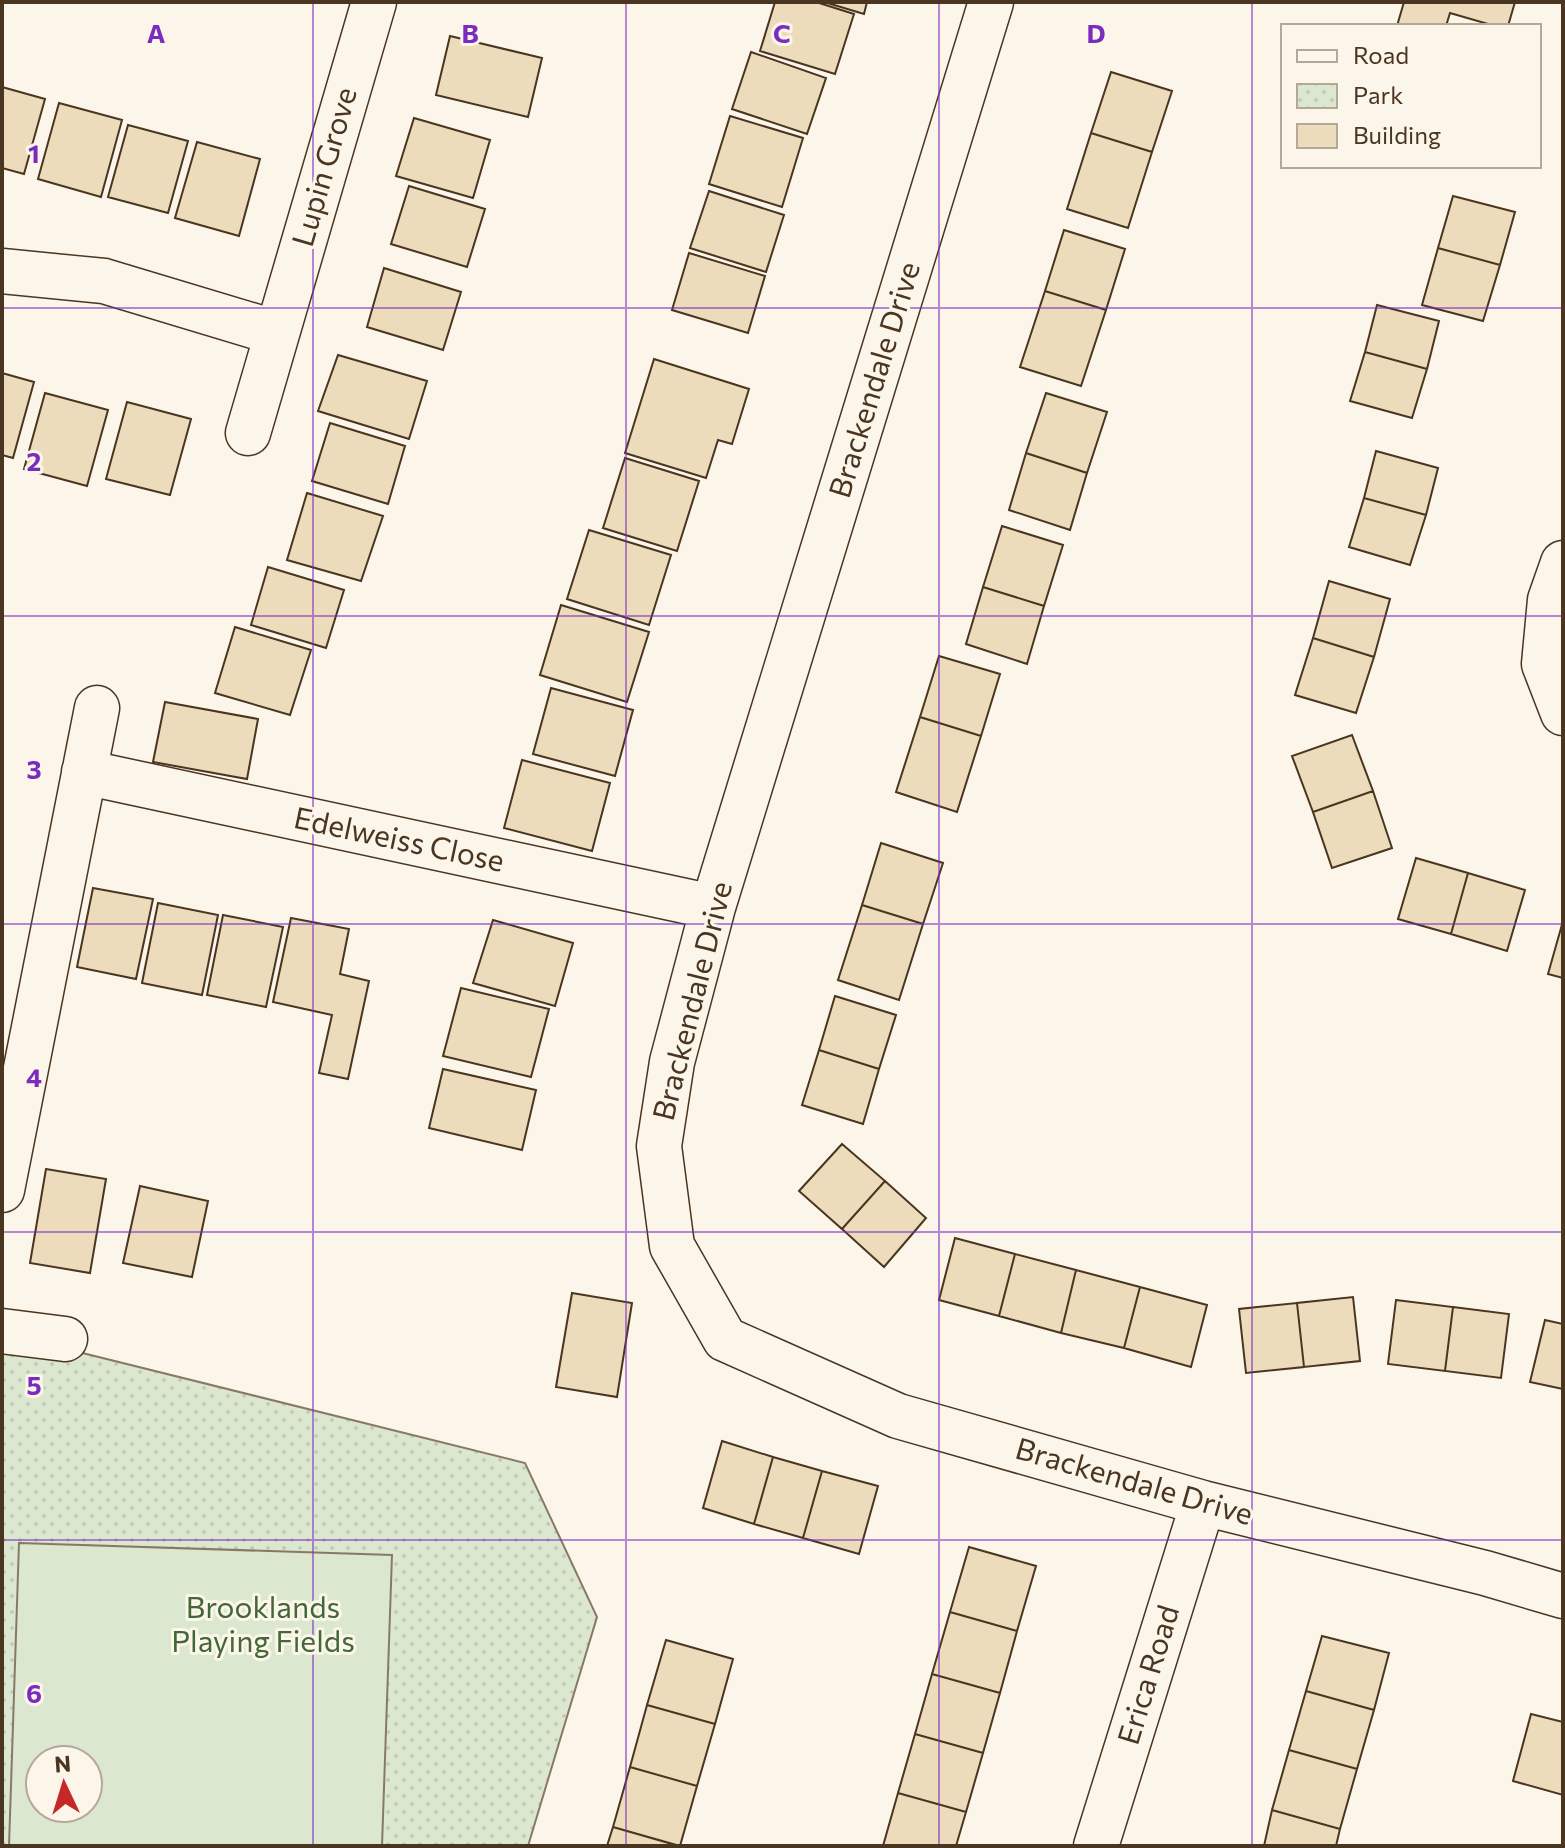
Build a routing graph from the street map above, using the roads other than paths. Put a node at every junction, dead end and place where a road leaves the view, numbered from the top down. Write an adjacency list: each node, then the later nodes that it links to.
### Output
1 (374, 2): 4 (street, Lupin Grove)
2 (991, 2): 10 (street, Brackendale Drive)
3 (2, 271): 4 (street)
4 (277, 333): 5 (street, Lupin Grove)
5 (248, 433)
6 (1563, 563): 8 (street)
7 (97, 708): 9 (street)
8 (1563, 713)
9 (84, 772): 10 (street, Edelweiss Close); 11 (street)
10 (713, 907): 14 (street, Brackendale Drive)
11 (2, 1190)
12 (2, 1331): 13 (street)
13 (65, 1339)
14 (1203, 1503): 15 (street, Brackendale Drive); 16 (street, Erica Road)
15 (1563, 1596)
16 (1096, 1846)

